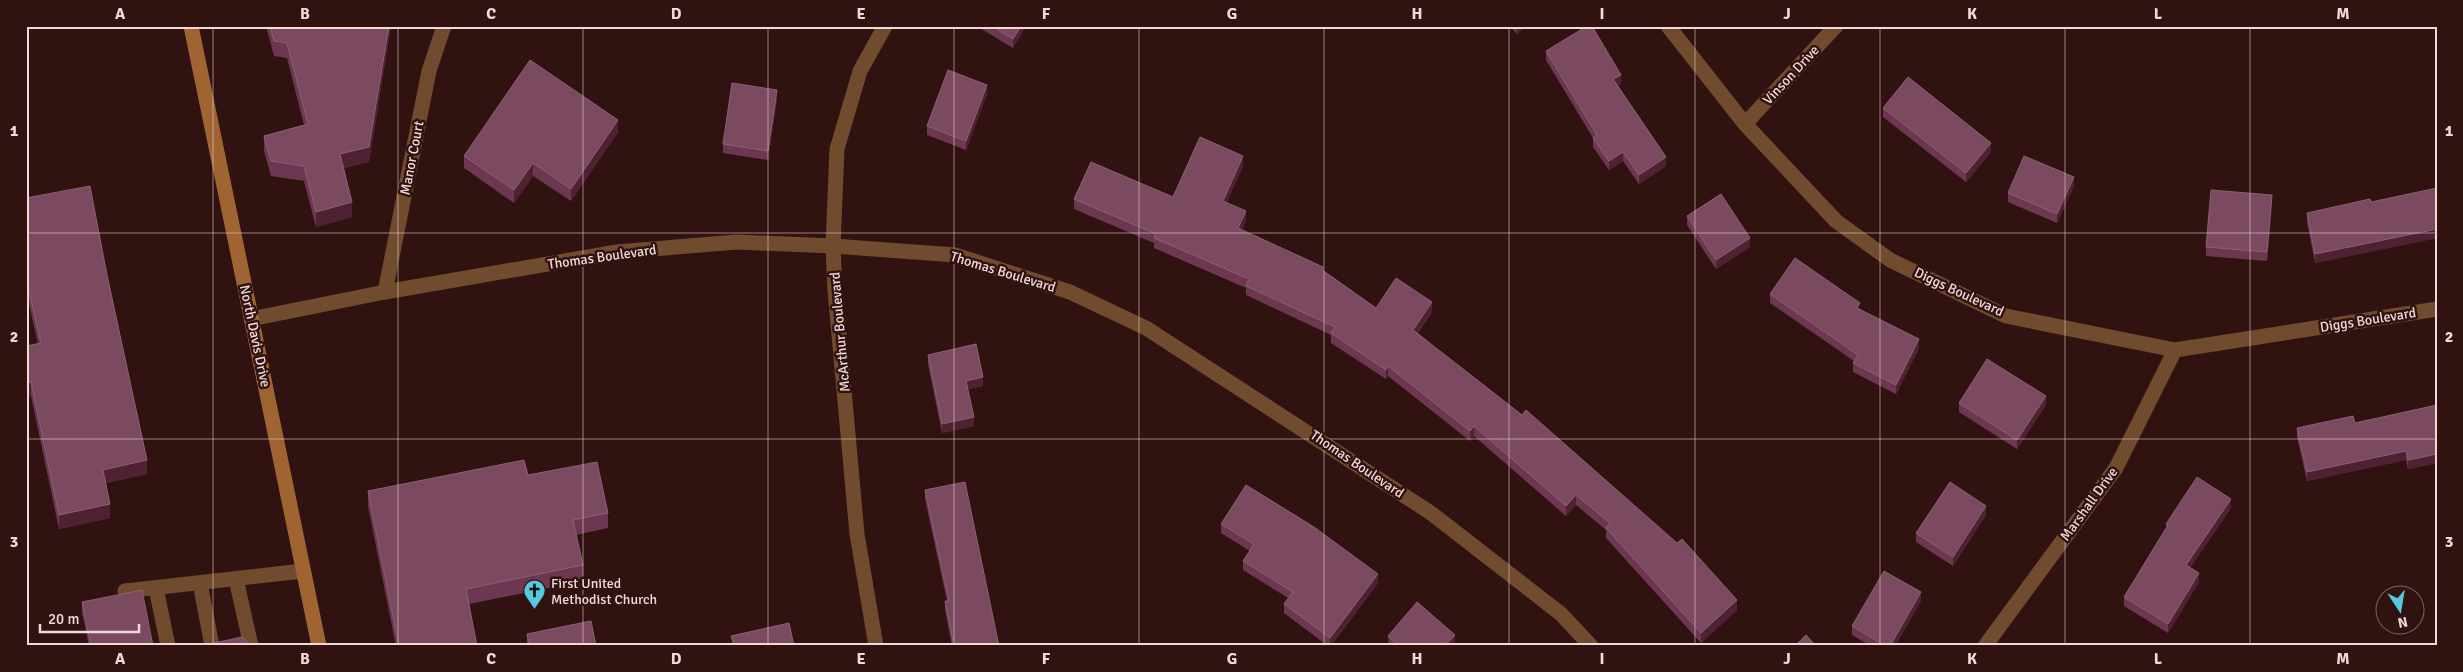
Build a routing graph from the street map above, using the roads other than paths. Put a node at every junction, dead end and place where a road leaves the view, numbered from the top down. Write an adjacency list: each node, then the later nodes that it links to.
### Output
1 (191, 26): 10 (main road, North Davis Drive)
2 (444, 26): 8 (street, Manor Court)
3 (885, 26): 7 (street, McArthur Boulevard)
4 (1668, 26): 6 (street, Diggs Boulevard)
5 (1836, 26): 6 (street, Vinson Drive)
6 (1746, 124): 11 (street, Diggs Boulevard)
7 (833, 246): 8 (street, Thomas Boulevard); 21 (street, McArthur Boulevard); 22 (street, Thomas Boulevard)
8 (386, 292): 10 (street, Thomas Boulevard)
9 (2437, 309): 11 (street, Diggs Boulevard)
10 (251, 319): 12 (main road, North Davis Drive)
11 (2175, 350): 23 (street, Marshall Drive)
12 (303, 571): 13 (street); 20 (main road, North Davis Drive)
13 (236, 579): 14 (street); 19 (street)
14 (200, 583): 15 (street); 18 (street)
15 (156, 588): 16 (street); 17 (street)
16 (125, 590)
17 (168, 646)
18 (212, 646)
19 (251, 646)
20 (319, 646)
21 (876, 646)
22 (1591, 646)
23 (1986, 646)

